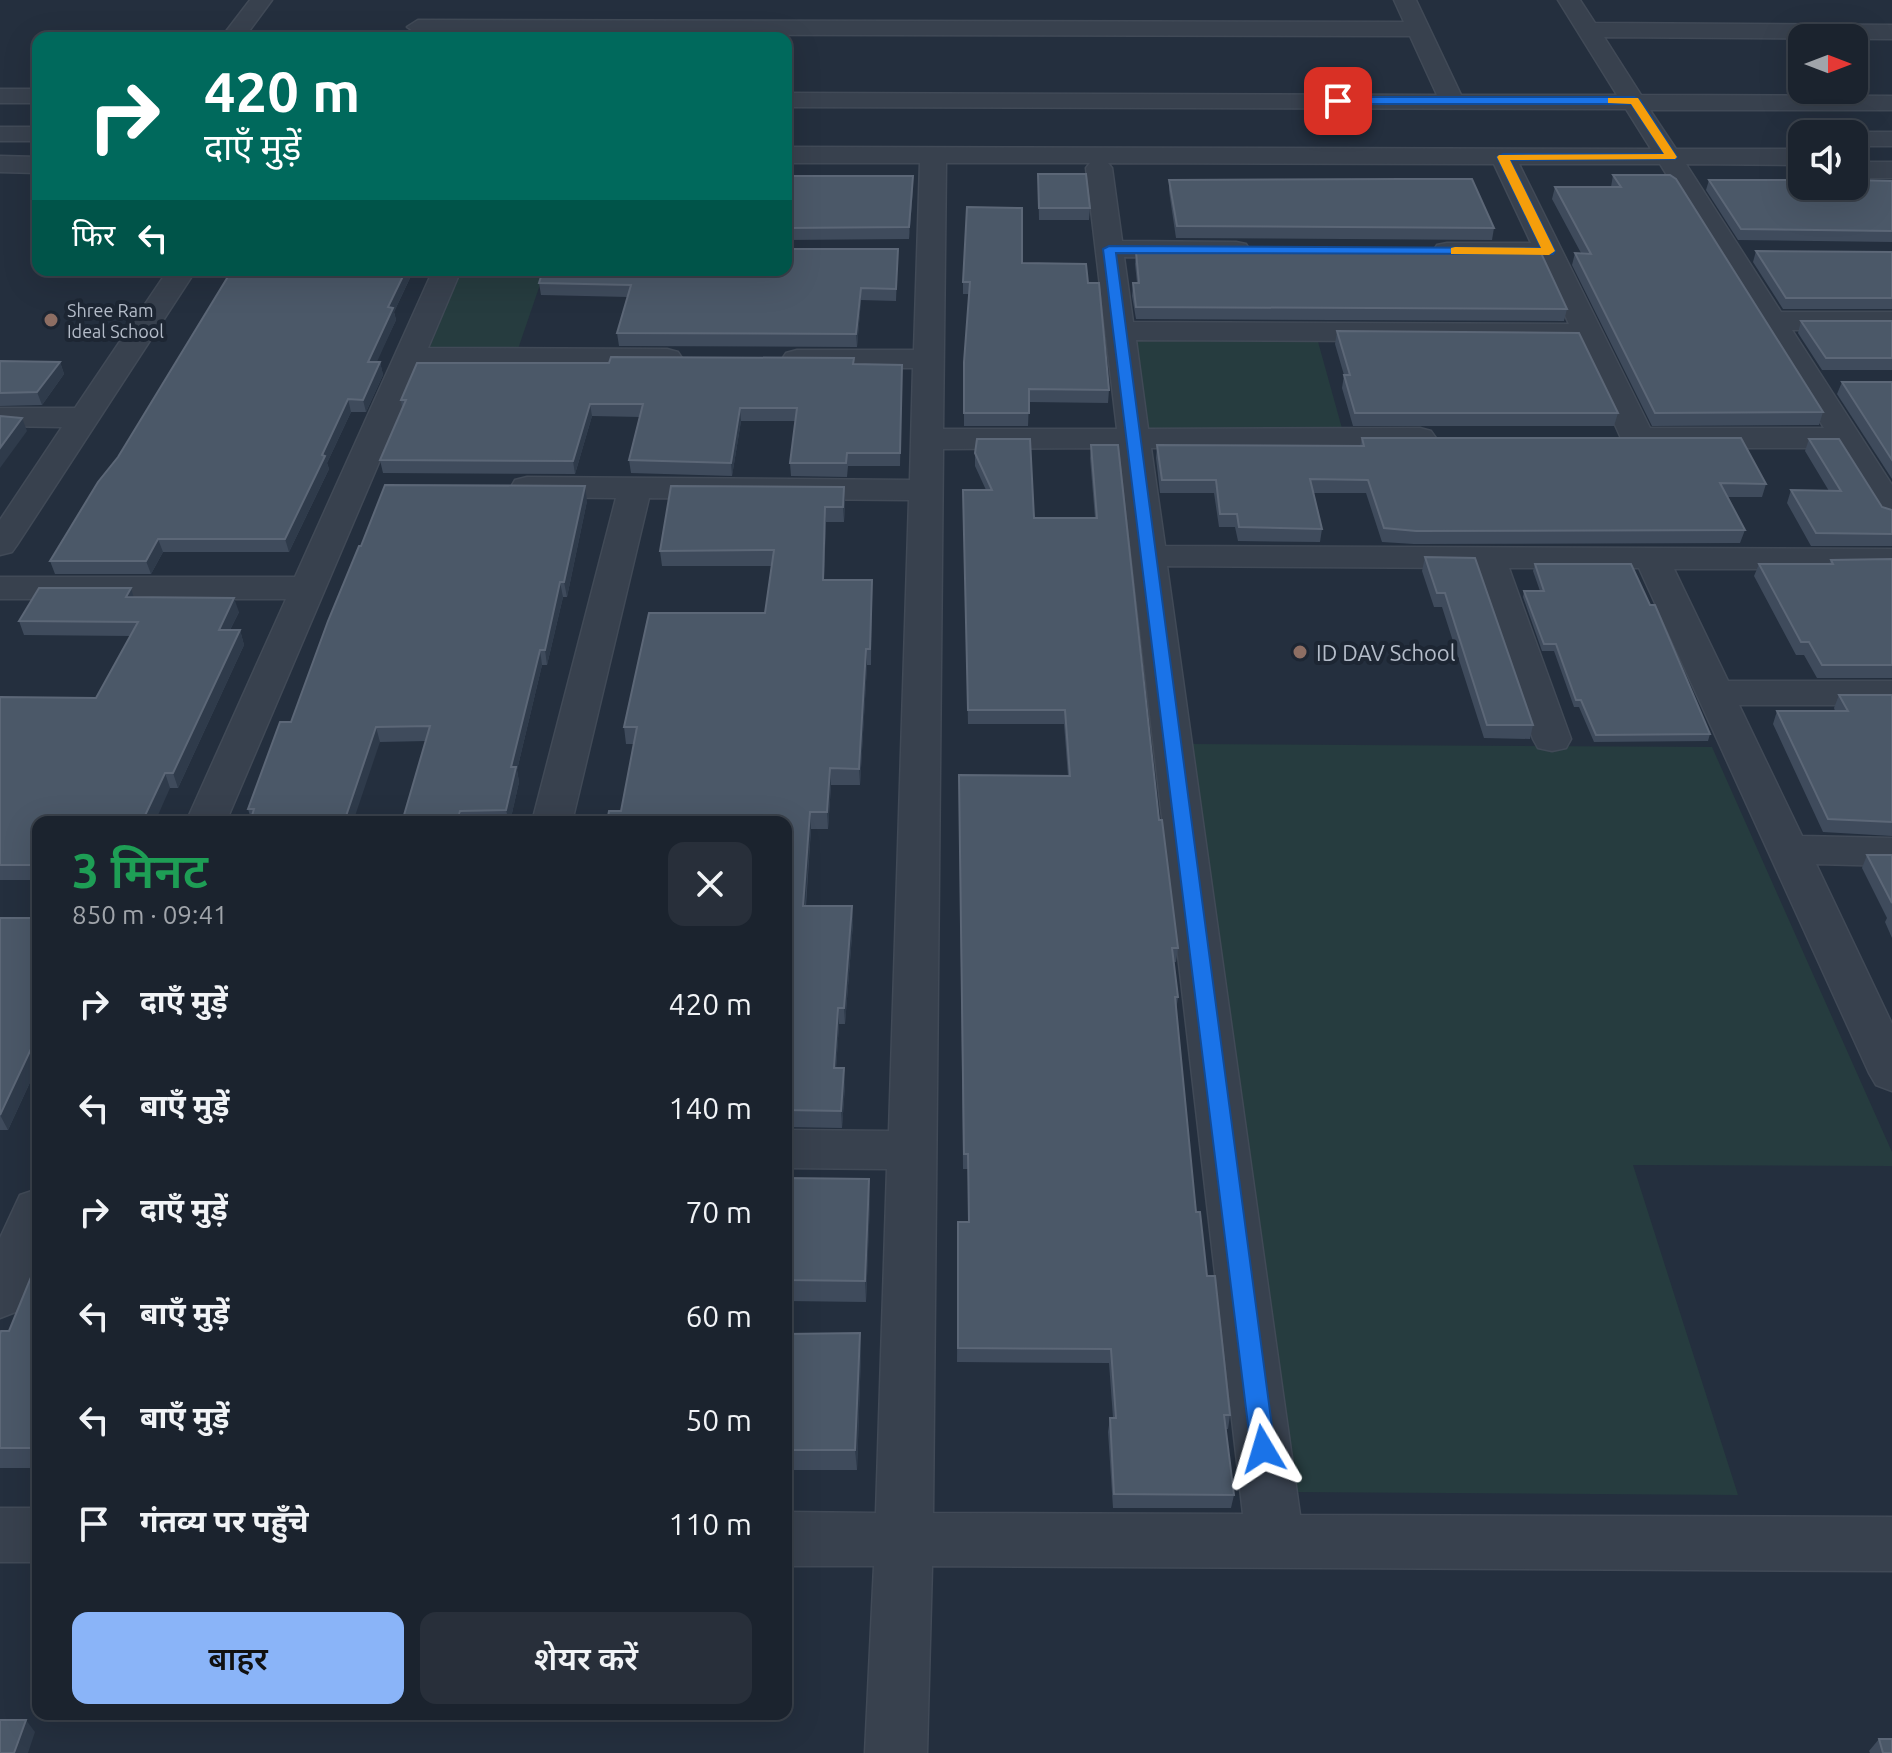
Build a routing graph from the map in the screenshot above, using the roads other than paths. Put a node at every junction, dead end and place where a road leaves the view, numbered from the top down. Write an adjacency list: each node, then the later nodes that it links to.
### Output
1 (261, 0): 15 (street)
2 (433, 0): 16 (street)
3 (567, 0): 9 (street)
4 (974, 0): 10 (street)
5 (1116, 0): 11 (street)
6 (1252, 0): 12 (street)
7 (1405, 0): 13 (street)
8 (1569, 0): 14 (street)
9 (555, 27): 10 (street); 17 (street)
10 (973, 28): 11 (street)
11 (1120, 28): 12 (street)
12 (1261, 29): 13 (street)
13 (1418, 29): 23 (street)
14 (1589, 30): 18 (street); 22 (street)
15 (237, 32)
16 (416, 32)
17 (438, 32)
18 (1892, 32)
19 (0, 96): 20 (street)
20 (32, 96)
21 (792, 100): 23 (street)
22 (1634, 100): 23 (street); 24 (street); 34 (street)
23 (1452, 101)
24 (1892, 103)
25 (0, 134): 26 (street)
26 (32, 134)
27 (792, 136): 34 (street)
28 (1868, 139): 29 (street)
29 (1892, 139)
30 (1788, 140): 34 (street)
31 (0, 154): 32 (street)
32 (32, 154)
33 (792, 155): 38 (street)
34 (1668, 155): 35 (street); 39 (street); 44 (street); 51 (street)
35 (1788, 157)
36 (1868, 157): 37 (street)
37 (1892, 157)
38 (933, 162): 39 (street); 42 (street); 43 (street); 62 (street)
39 (1506, 163): 43 (street); 50 (street)
40 (0, 164): 41 (street)
41 (32, 165)
42 (792, 167)
43 (1099, 168): 47 (street)
44 (1788, 168)
45 (1868, 170): 46 (street)
46 (1892, 170)
47 (1109, 249): 48 (street); 57 (street)
48 (1266, 250)
49 (1423, 251): 50 (street)
50 (1549, 251): 58 (street)
51 (1726, 251): 52 (street); 55 (street)
52 (1756, 251)
53 (178, 276): 66 (street)
54 (444, 276): 59 (street)
55 (1771, 321): 56 (street); 63 (street)
56 (1892, 321)
57 (1120, 331): 58 (street); 70 (street)
58 (1588, 333): 68 (street)
59 (409, 357): 60 (street); 82 (street)
60 (692, 358)
61 (771, 359): 62 (street)
62 (928, 359): 69 (street)
63 (1810, 382): 64 (street); 68 (street)
64 (1851, 382)
65 (0, 417): 66 (street)
66 (84, 418): 76 (street)
67 (1450, 438): 70 (street)
68 (1845, 438): 71 (street)
69 (927, 439): 70 (street); 74 (street)
70 (1134, 439): 77 (street)
71 (1881, 476): 75 (street)
72 (494, 487): 73 (street)
73 (635, 488): 74 (street); 87 (street)
74 (925, 490): 92 (street)
75 (1892, 511)
76 (3, 536)
77 (1149, 556): 78 (street); 99 (street)
78 (1488, 557): 79 (street); 85 (street)
79 (1652, 558): 80 (street); 83 (street)
80 (1892, 559)
81 (0, 588): 82 (street)
82 (308, 588): 86 (street)
83 (1715, 693): 84 (street); 88 (street)
84 (1892, 693)
85 (1552, 739)
86 (209, 816)
87 (553, 816)
88 (1788, 850): 89 (street); 90 (street)
89 (1892, 852)
90 (1892, 1073)
91 (792, 1149): 92 (street)
92 (912, 1150): 98 (street)
93 (32, 1223): 94 (street)
94 (0, 1296)
95 (0, 1535): 96 (street)
96 (32, 1535)
97 (792, 1539): 98 (street)
98 (904, 1539): 99 (street); 101 (street)
99 (1275, 1541): 100 (street)
100 (1892, 1544)
101 (896, 1753)

